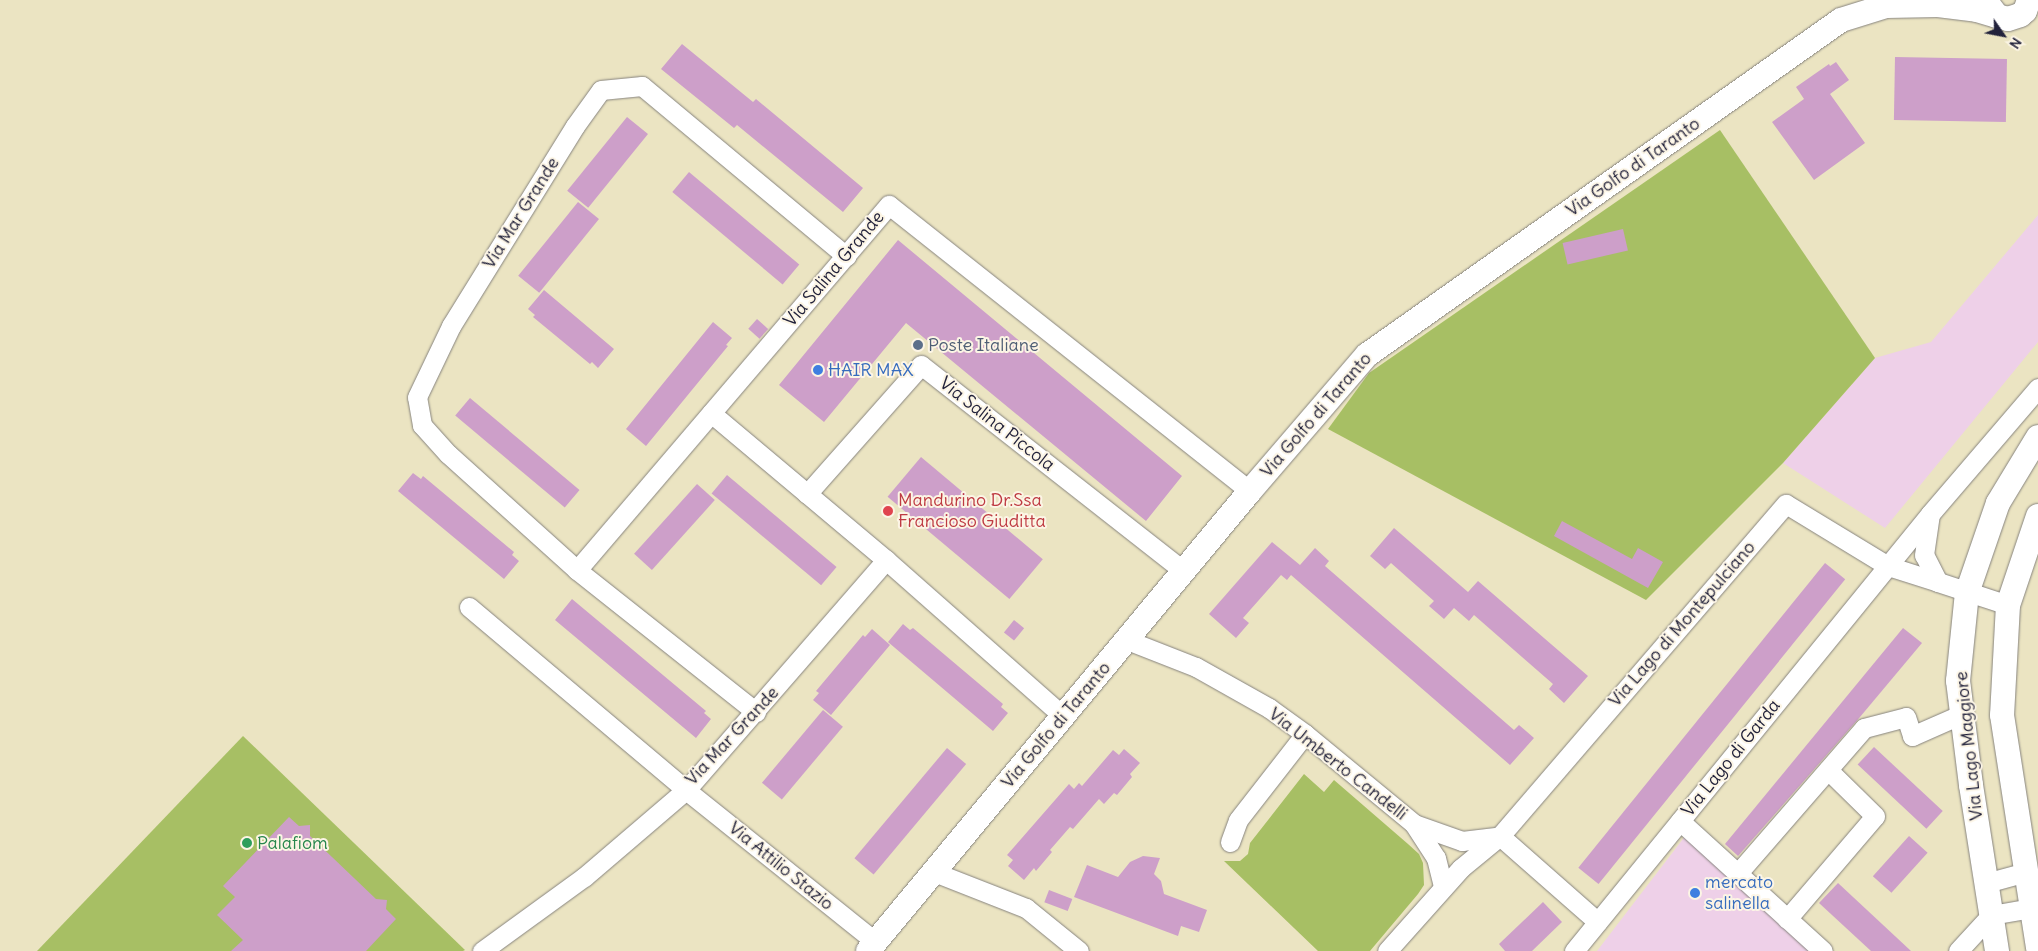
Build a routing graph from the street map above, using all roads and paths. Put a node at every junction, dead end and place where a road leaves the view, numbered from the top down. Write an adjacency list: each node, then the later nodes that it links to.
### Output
1 (1948, 2): 2 (street, Via Golfo di Taranto); 7 (street, Via Golfo di Taranto)
2 (2014, 9)
3 (846, 256): 5 (street, Via Salina Grande); 7 (street, Via Salina Grande); 13 (street, Via Mar Grande)
4 (2038, 388): 9 (street, Via Lago di Garda)
5 (711, 413): 8 (street); 13 (street, Via Salina Grande)
6 (2038, 437): 16 (street, Via Lago Maggiore)
7 (1250, 491): 14 (street, Via Golfo di Taranto)
8 (807, 494): 11 (street); 14 (street, Via Salina Piccola)
9 (1930, 514): 12 (street, Via Lago di Garda); 15 (street)
10 (2038, 516): 17 (street, Via Lago Maggiore)
11 (886, 560): 20 (street, Via Mar Grande); 22 (street)
12 (1888, 566): 15 (street); 26 (street, Via Lago di Garda); 28 (street, Via Lago di Montepulciano)
13 (578, 570): 20 (street)
14 (1184, 571): 19 (street, Via Golfo di Taranto)
15 (1938, 582): 16 (street)
16 (1967, 593): 17 (street); 21 (street, Via Lago Maggiore)
17 (2008, 605): 31 (street, Via Lago Maggiore)
18 (469, 607): 25 (street, Via Mar Grande)
19 (1127, 640): 22 (street, Via Golfo di Taranto); 23 (street, Via Umberto Candelli)
20 (756, 712): 25 (street, Via Mar Grande)
21 (1962, 714): 24 (street); 33 (street, Via Lago Maggiore)
22 (1063, 716): 30 (street, Via Golfo di Taranto)
23 (1305, 734): 27 (street, Via Umberto Candelli); 29 (street)
24 (1828, 770): 32 (street); 37 (street)
25 (686, 790): 39 (street, Via Attilio Stazio); 41 (street)
26 (1680, 821): 32 (street); 38 (street, Via Lago di Garda)
27 (1414, 824): 28 (street, Via Umberto Candelli); 34 (street, Via Umberto Candelli)
28 (1500, 836): 34 (street, Via Lago di Montepulciano); 38 (street)
29 (1230, 842)
30 (934, 872): 39 (street, Via Golfo di Taranto); 42 (street)
31 (2026, 872): 33 (street); 35 (street, Via Lago Maggiore)
32 (1738, 873): 37 (street)
33 (1986, 883): 36 (street, Via Lago Maggiore)
34 (1443, 887): 43 (street, Via Lago di Montepulciano)
35 (2032, 908): 36 (street); 40 (street, Via Lago Maggiore)
36 (1991, 915): 46 (street); 47 (street, Via Lago Maggiore)
37 (1787, 919): 45 (street)
38 (1598, 922): 44 (street, Via Lago di Garda)
39 (872, 947)
40 (2038, 948)
41 (482, 951)
42 (1079, 951)
43 (1387, 951)
44 (1574, 951)
45 (1823, 951)
46 (1958, 951)
47 (1997, 951)

